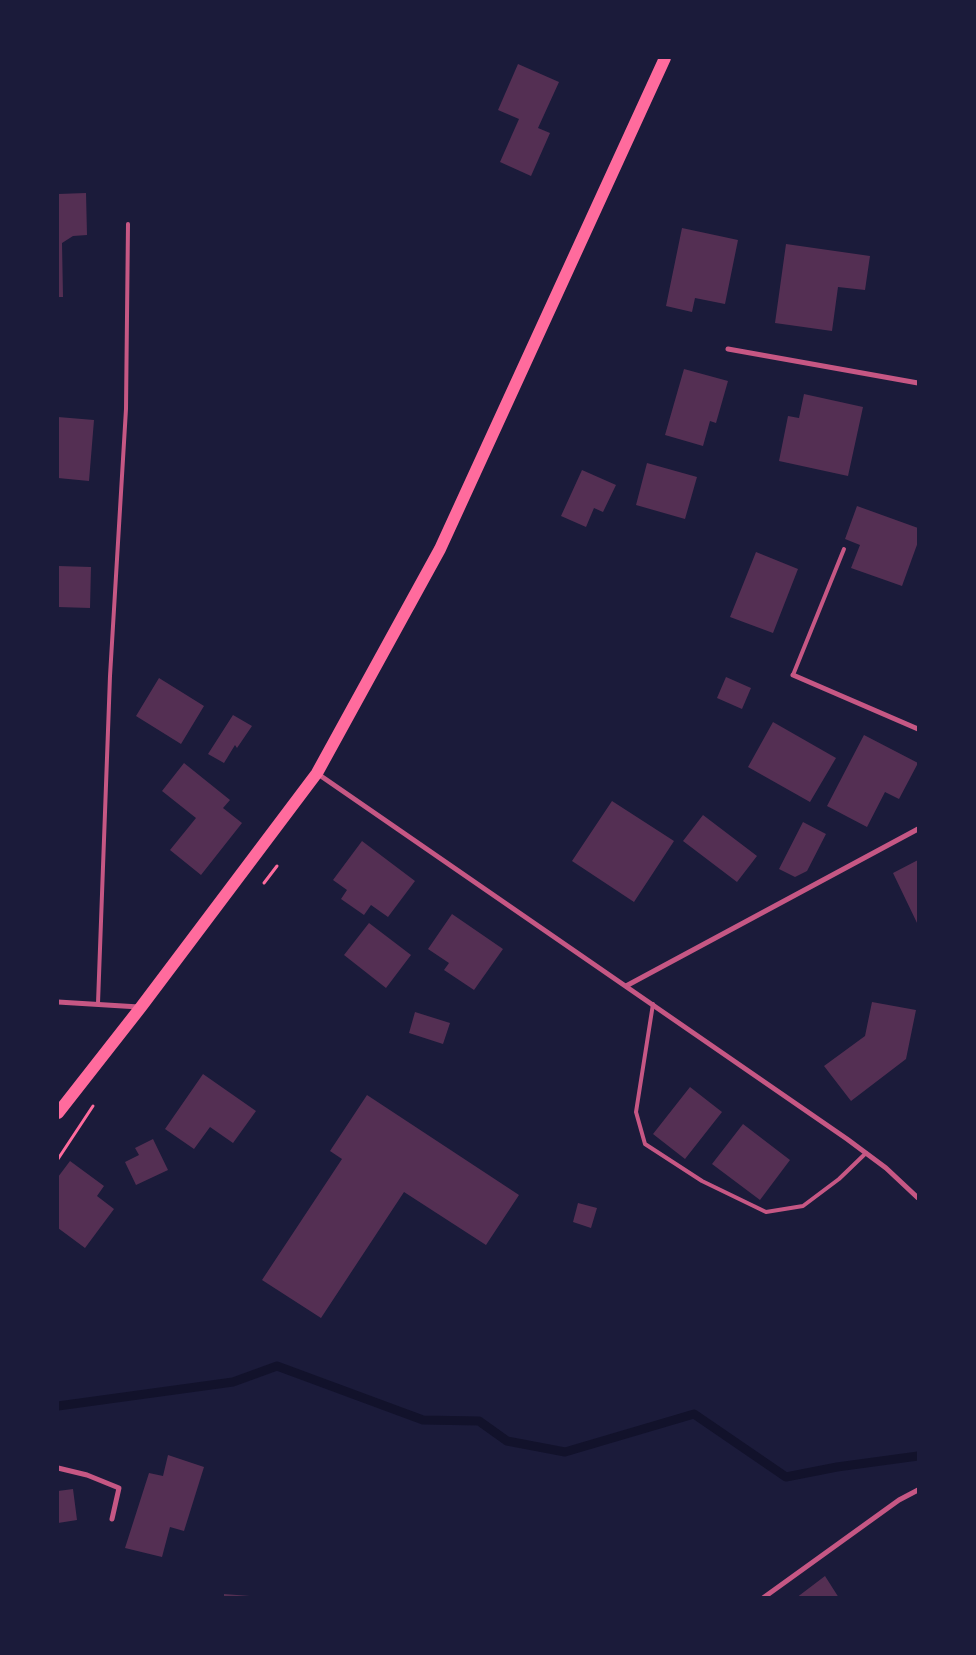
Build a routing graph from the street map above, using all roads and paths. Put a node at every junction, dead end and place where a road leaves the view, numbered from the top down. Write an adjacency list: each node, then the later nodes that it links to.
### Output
1 (665, 58): 8 (main road)
2 (128, 224): 12 (lane)
3 (728, 349): 4 (street)
4 (918, 383)
5 (844, 549): 6 (lane)
6 (793, 675): 7 (street)
7 (918, 729)
8 (317, 773): 10 (street); 14 (main road)
9 (918, 829): 10 (street)
10 (626, 986): 13 (street)
11 (58, 1002): 12 (street)
12 (98, 1003): 14 (street)
13 (653, 1004): 17 (street); 17 (lane)
14 (141, 1007): 16 (main road)
15 (90, 1111): 18 (path)
16 (58, 1113)
17 (866, 1153): 19 (street)
18 (58, 1159)
19 (918, 1198)
20 (58, 1468): 22 (street)
21 (918, 1490): 23 (street)
22 (112, 1519)
23 (763, 1598)

